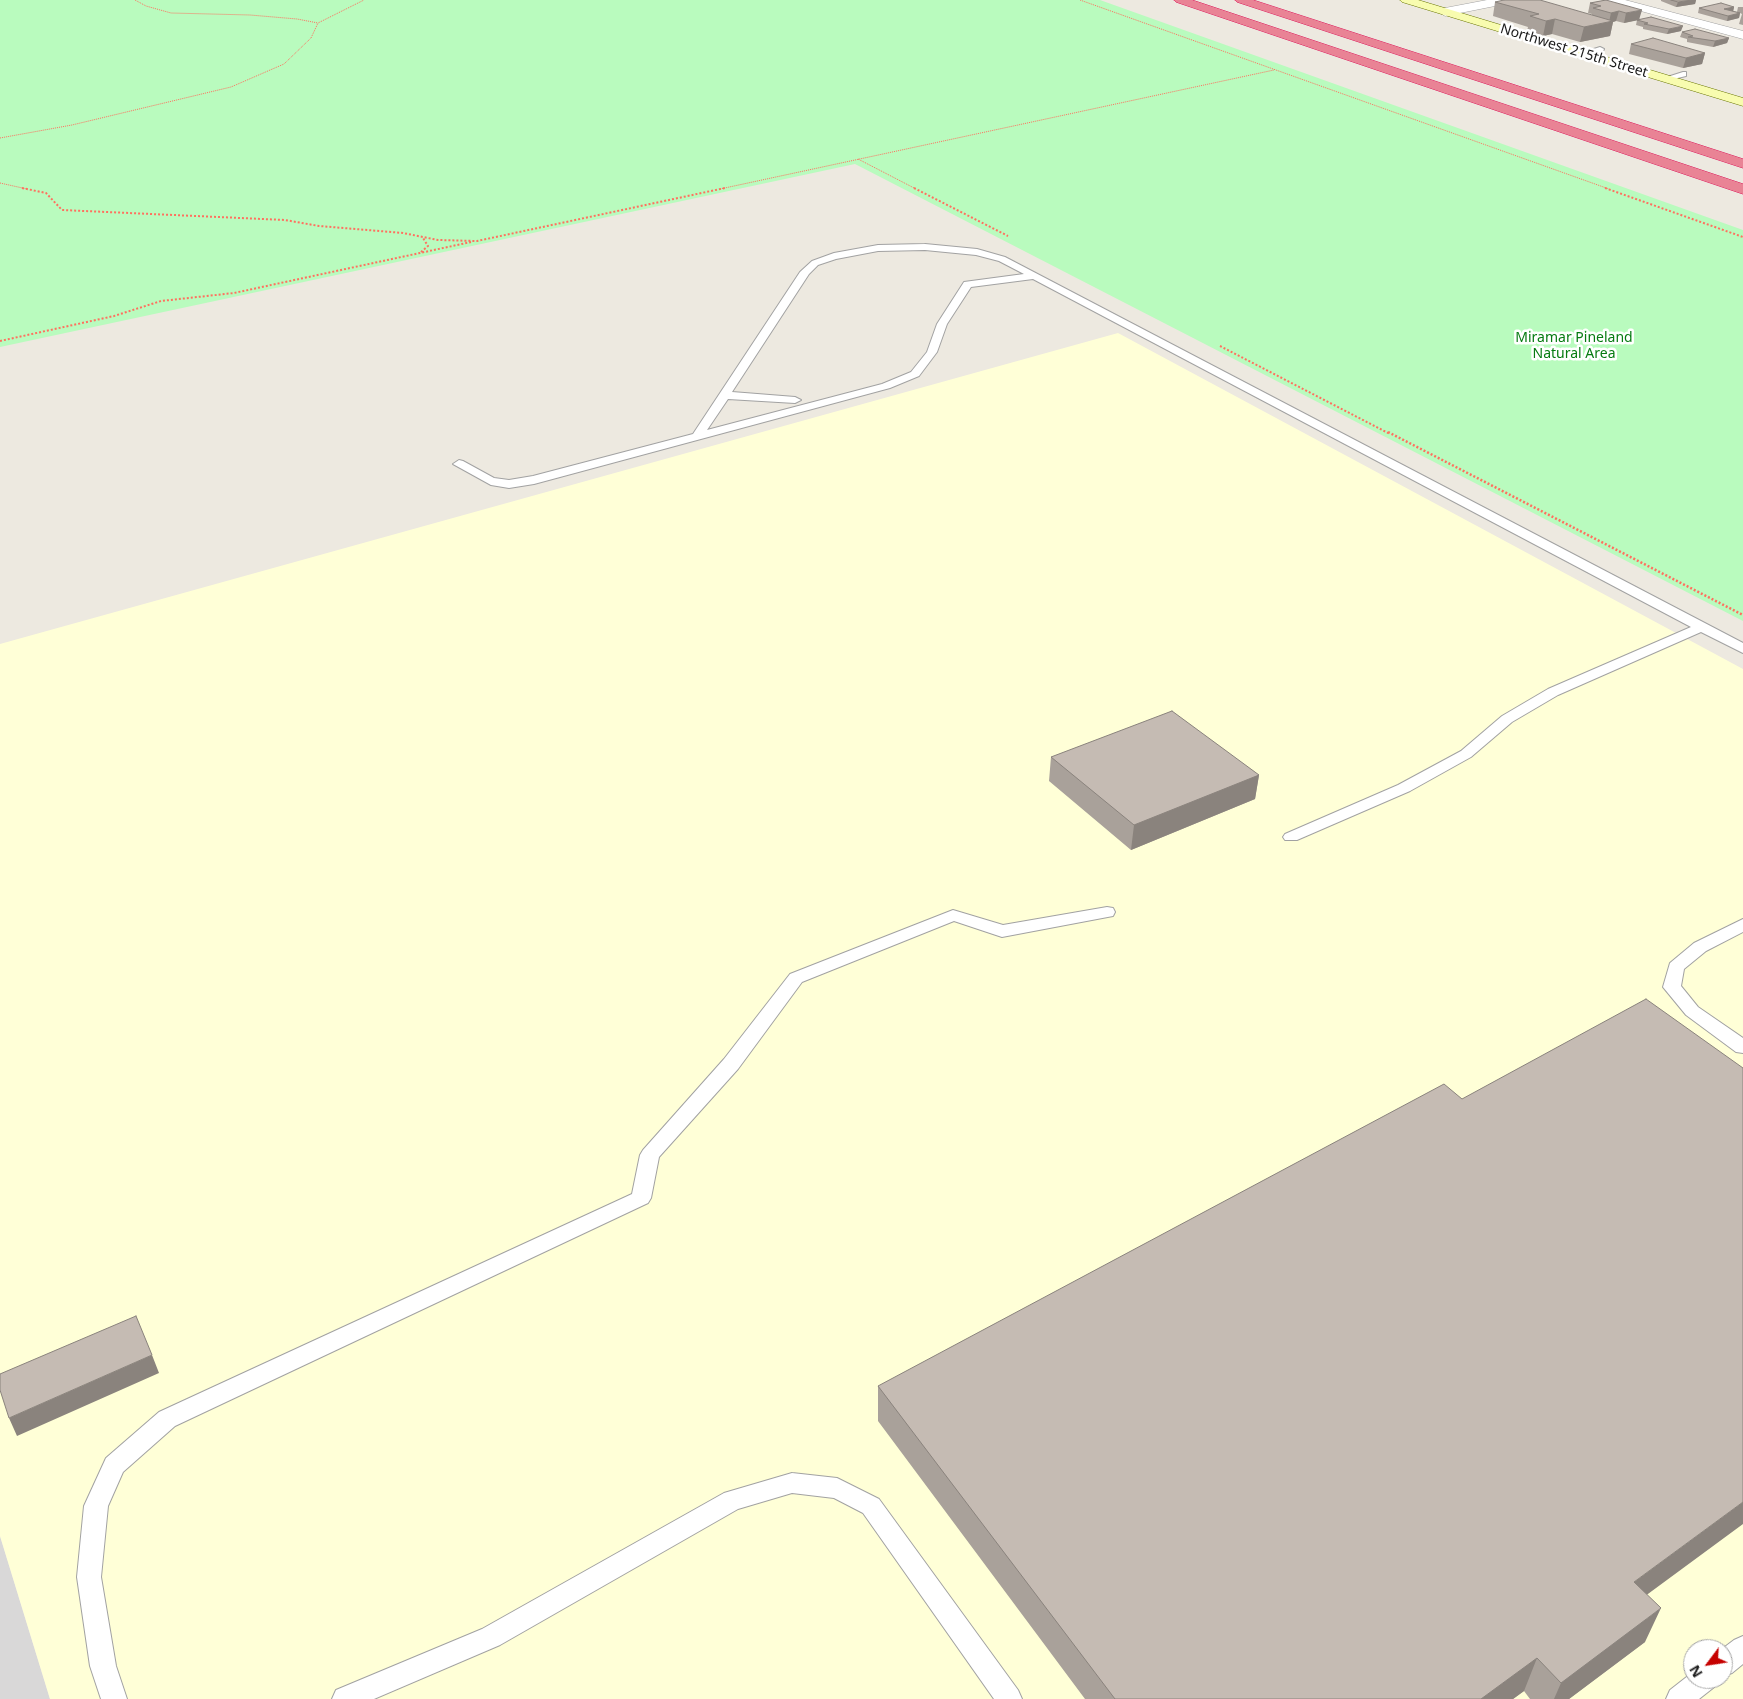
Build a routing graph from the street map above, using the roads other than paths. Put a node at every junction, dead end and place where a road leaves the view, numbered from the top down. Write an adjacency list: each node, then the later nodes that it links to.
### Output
1 (1180, 0): 14 (highway)
2 (1241, 0): 13 (highway)
3 (1406, 0): 6 (street, Northwest 215th Street)
4 (1505, 0): 6 (street)
5 (1612, 0): 7 (street)
6 (1445, 12): 9 (street, Northwest 215th Street)
7 (1743, 35)
8 (1600, 49): 9 (lane)
9 (1582, 54): 11 (street, Northwest 215th Street)
10 (1683, 74): 11 (lane)
11 (1665, 78): 12 (street, Northwest 215th Street)
12 (1743, 102)
13 (1743, 164)
14 (1743, 189)
15 (1035, 276): 16 (lane); 18 (lane); 20 (lane)
16 (724, 395): 17 (lane); 18 (lane)
17 (795, 400)
18 (696, 438): 19 (lane)
19 (460, 464)
20 (1702, 627): 21 (lane); 22 (lane)
21 (1743, 649)
22 (1291, 837)
23 (1107, 912): 29 (lane)
24 (1743, 925): 25 (lane)
25 (1743, 1047)
26 (1743, 1648): 27 (lane)
27 (1733, 1656)
28 (1692, 1689): 32 (lane)
29 (114, 1699)
30 (345, 1699): 31 (lane)
31 (1010, 1699)
32 (1679, 1699)

